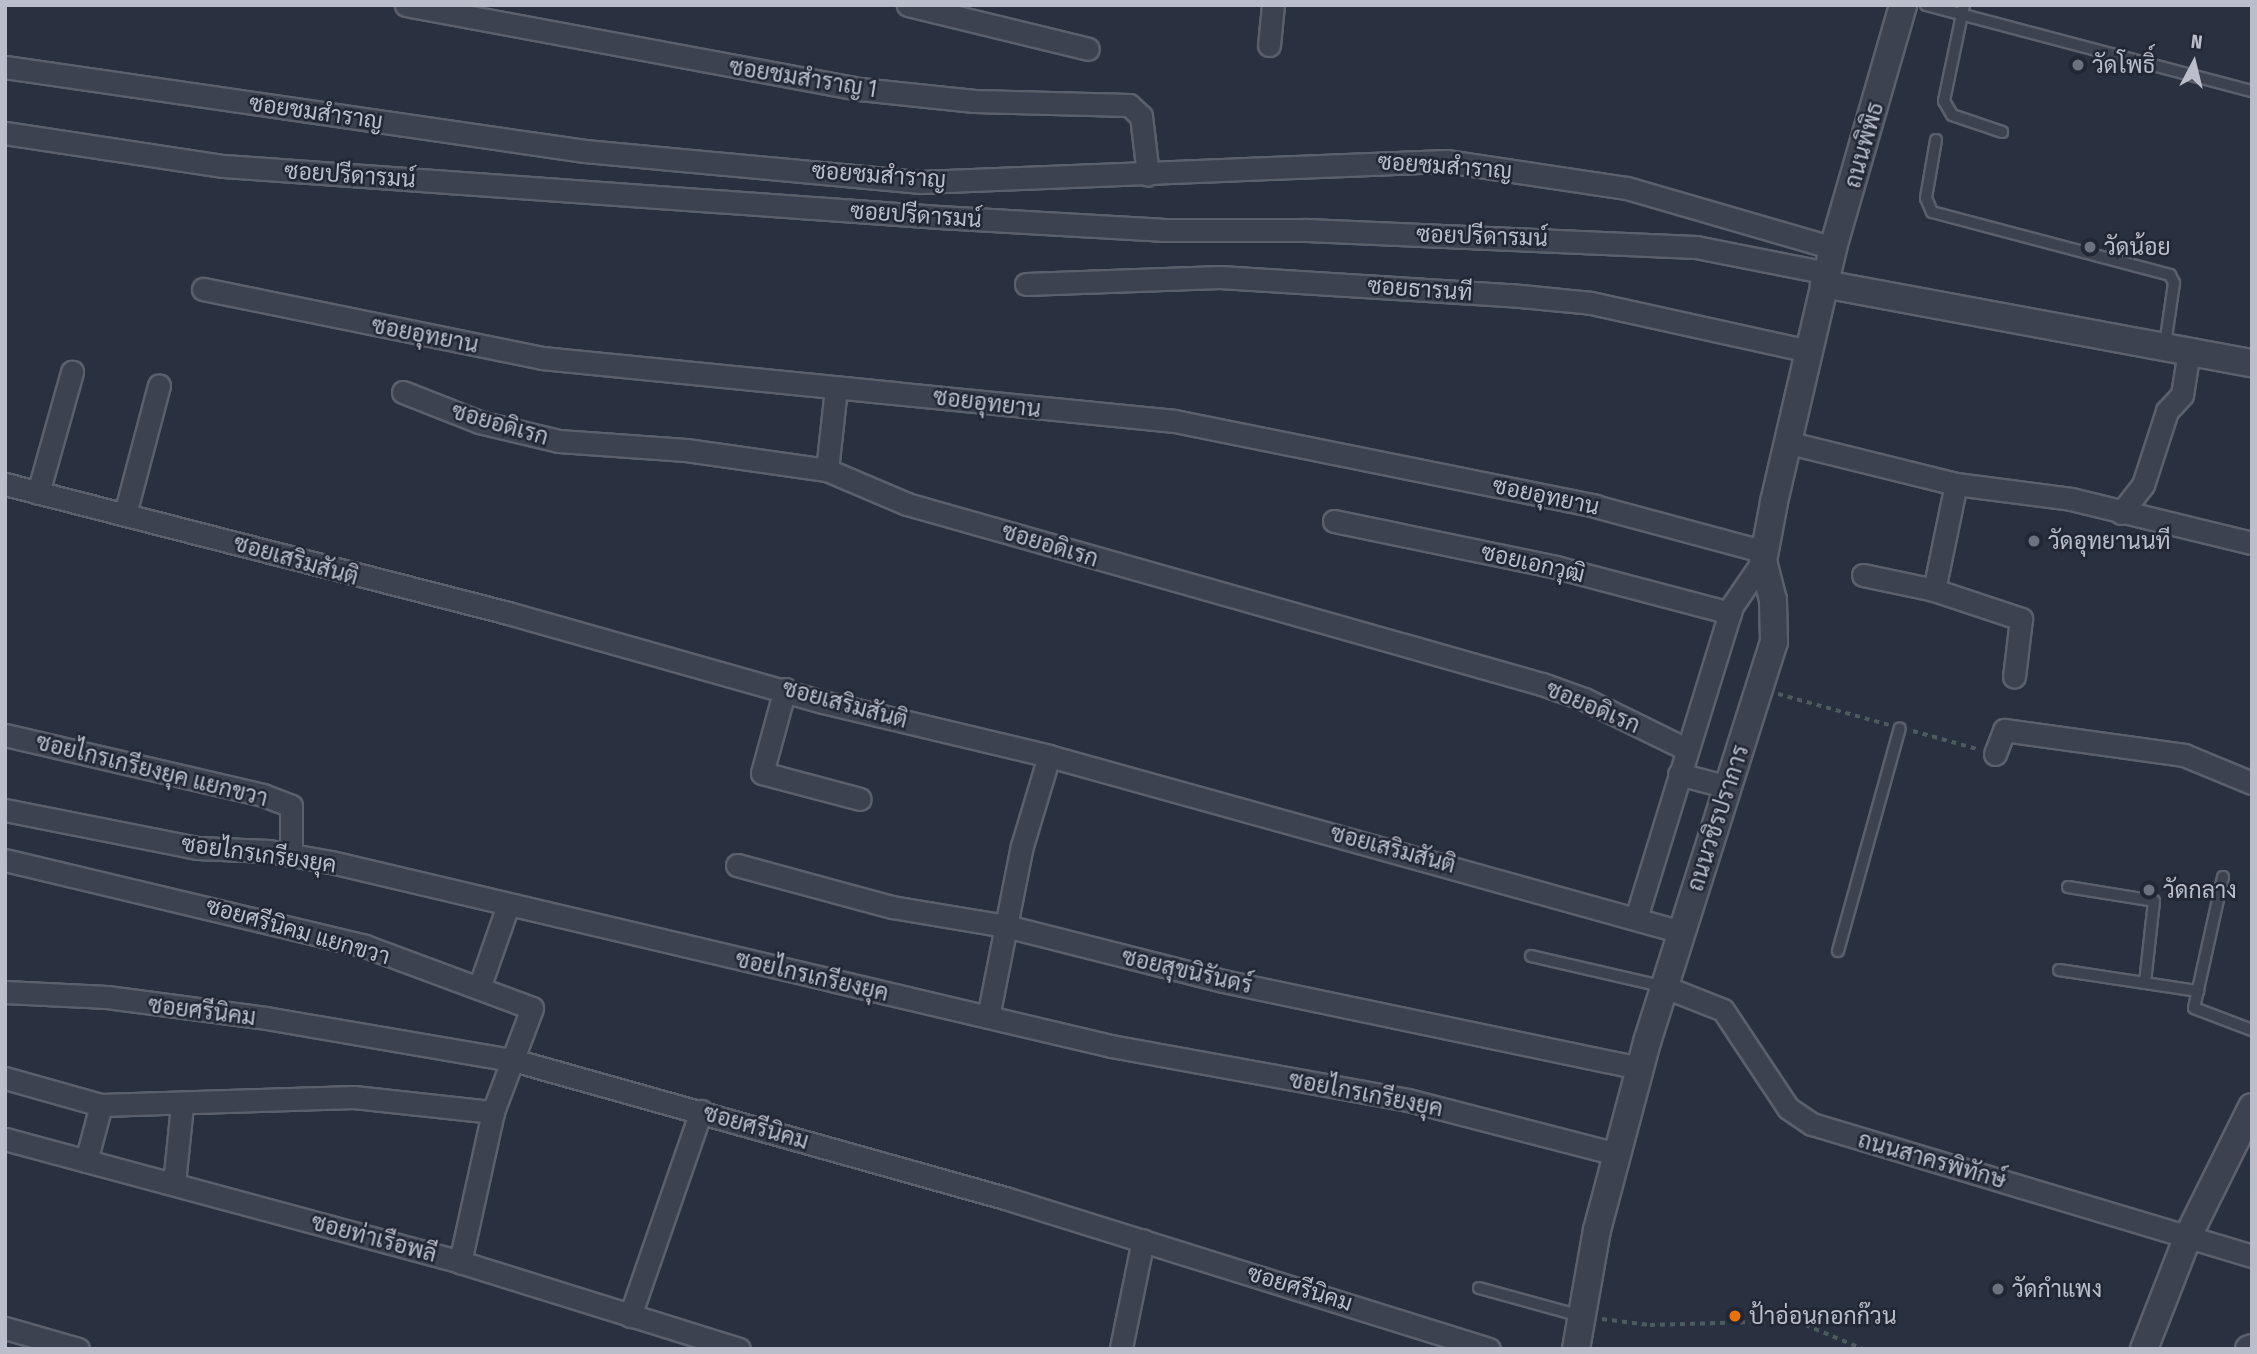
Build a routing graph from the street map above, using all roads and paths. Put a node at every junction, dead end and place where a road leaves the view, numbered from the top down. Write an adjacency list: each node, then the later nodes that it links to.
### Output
1 (405, 5): 14 (street, ซอยชมสำราญ 1)
2 (908, 5): 8 (street)
3 (1273, 5): 7 (street)
4 (1903, 5): 15 (street, ถนนพิพิธ)
5 (1926, 5): 6 (lane)
6 (1962, 10): 10 (lane); 11 (lane)
7 (1269, 45)
8 (1088, 49)
9 (5, 67): 14 (street, ซอยชมสำราญ)
10 (2252, 91)
11 (2002, 132)
12 (5, 133): 15 (street, ซอยปรีดารมน์)
13 (1936, 140): 18 (lane)
14 (1148, 175): 15 (street, ซอยชมสำราญ)
15 (1828, 268): 18 (street); 19 (street, ถนนวชิรปราการ)
16 (1026, 284): 19 (street, ซอยธารนที)
17 (203, 289): 23 (street, ซอยอุทยาน)
18 (2177, 349): 20 (street); 30 (street)
19 (1809, 351): 25 (street, ถนนวชิรปราการ)
20 (2252, 363)
21 (72, 372): 29 (street)
22 (159, 385): 31 (street)
23 (836, 388): 26 (street); 34 (street, ซอยอุทยาน)
24 (403, 392): 26 (street, ซอยอดิเรก)
25 (1786, 442): 28 (street); 34 (street, ถนนวชิรปราการ)
26 (827, 470): 43 (street, ซอยอดิเรก)
27 (5, 484): 29 (street, ซอยเสริมสันติ)
28 (1956, 484): 30 (street); 36 (street)
29 (38, 493): 31 (street, ซอยเสริมสันติ)
30 (2121, 513): 33 (street)
31 (125, 514): 40 (street, ซอยเสริมสันติ)
32 (1334, 521): 37 (street, ซอยเอกวุฒิ)
33 (2252, 543)
34 (1764, 556): 37 (street); 39 (street, ถนนวชิรปราการ)
35 (1863, 575): 36 (street)
36 (1934, 590): 38 (street)
37 (1730, 613): 43 (street)
38 (2014, 677)
39 (1759, 688): 41 (path); 48 (street, ถนนวชิรปราการ)
40 (785, 689): 45 (street, ซอยเสริมสันติ); 49 (street)
41 (1900, 728): 44 (path); 60 (lane)
42 (5, 735): 51 (street, ซอยไกรเกรียงยุค แยกขวา)
43 (1686, 749): 46 (street)
44 (1995, 754): 47 (street)
45 (1049, 755): 57 (street, ซอยเสริมสันติ); 58 (street)
46 (1679, 774): 48 (street); 57 (street)
47 (2252, 783)
48 (1728, 787): 59 (street, ถนนวชิรปราการ)
49 (860, 799)
50 (5, 810): 51 (street, ซอยไกรเกรียงยุค)
51 (291, 855): 56 (street, ซอยไกรเกรียงยุค)
52 (5, 860): 65 (street, ซอยศรีนิคม แยกขวา)
53 (737, 865): 58 (street, ซอยสุขนิรันดร์)
54 (2223, 877): 66 (lane)
55 (2068, 887): 63 (lane)
56 (508, 905): 65 (street); 68 (street, ซอยไกรเกรียงยุค)
57 (1636, 918): 59 (street, ซอยเสริมสันติ)
58 (1006, 926): 68 (street); 71 (street, ซอยสุขนิรันดร์)
59 (1682, 932): 64 (street, ถนนวชิรปราการ)
60 (1839, 951)
61 (1531, 956): 64 (lane)
62 (2059, 970): 63 (lane)
63 (2145, 982): 66 (lane)
64 (1665, 987): 71 (street, ถนนวชิรปราการ); 82 (street, ถนนสาครพิทักษ์)
65 (479, 988): 70 (street, ซอยศรีนิคม แยกขวา)
66 (2198, 991): 69 (lane)
67 (5, 992): 70 (street, ซอยศรีนิคม)
68 (988, 1017): 79 (street, ซอยไกรเกรียงยุค)
69 (2252, 1030)
70 (513, 1060): 76 (street, ซอยศรีนิคม); 77 (street)
71 (1640, 1068): 79 (street, ถนนวชิรปราการ)
72 (5, 1078): 73 (street)
73 (101, 1105): 74 (street); 80 (street)
74 (182, 1105): 77 (street); 81 (street)
75 (2252, 1107): 82 (street)
76 (701, 1111): 83 (street, ซอยศรีนิคม); 87 (street)
77 (493, 1112): 85 (street)
78 (5, 1139): 80 (street, ซอยท่าเรือพลี)
79 (1617, 1154): 88 (street, ถนนวชิรปราการ)
80 (86, 1161): 81 (street, ซอยท่าเรือพลี)
81 (174, 1183): 85 (street, ซอยท่าเรือพลี)
82 (2188, 1236): 84 (street, ถนนสาครพิทักษ์); 96 (street)
83 (1143, 1240): 90 (street); 93 (street, ซอยศรีนิคม)
84 (2252, 1256)
85 (460, 1262): 87 (street, ซอยท่าเรือพลี)
86 (1479, 1288): 88 (lane)
87 (630, 1316): 92 (street, ซอยท่าเรือพลี)
88 (1582, 1317): 94 (street, ถนนวชิรปราการ); 95 (path)
89 (5, 1328): 91 (street)
90 (1122, 1348)
91 (78, 1349)
92 (739, 1349)
93 (1489, 1349)
94 (1576, 1349)
95 (1863, 1349)
96 (2144, 1349)

